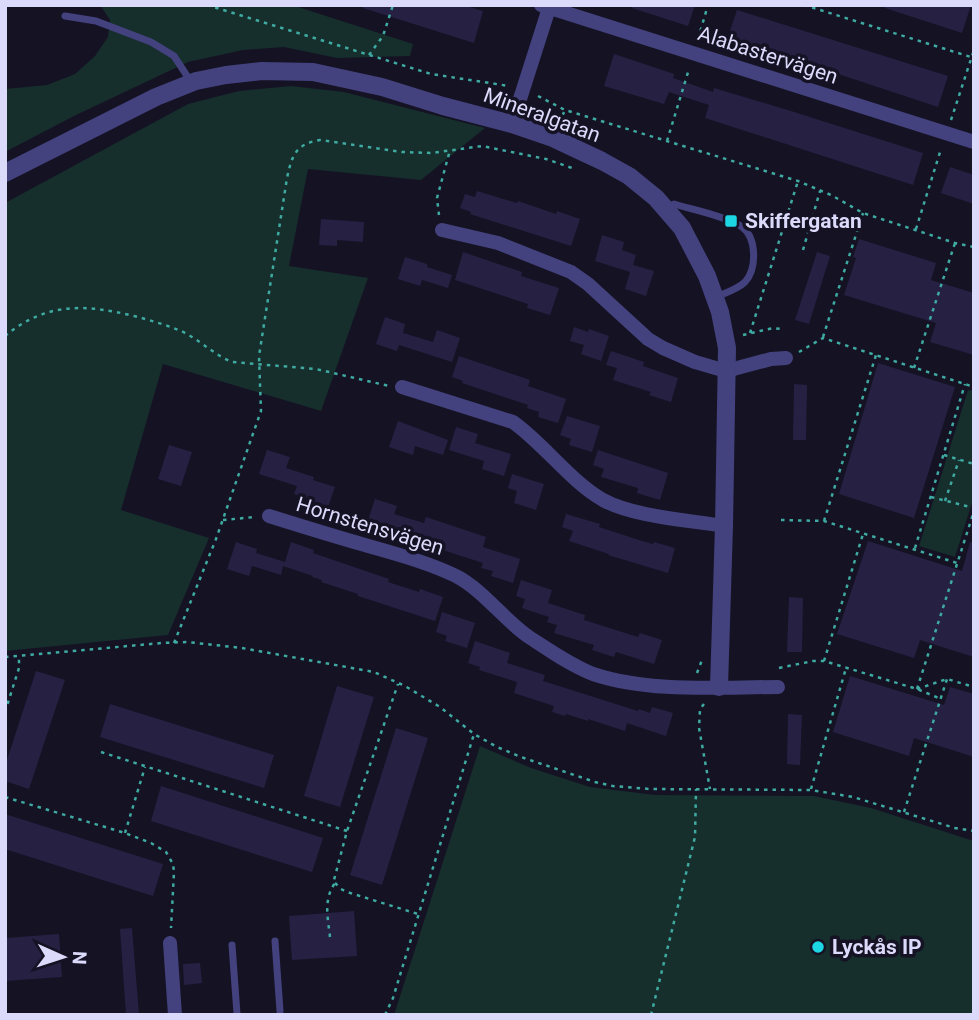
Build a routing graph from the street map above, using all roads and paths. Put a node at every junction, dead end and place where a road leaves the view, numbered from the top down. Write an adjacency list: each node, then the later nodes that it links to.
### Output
1 (207, 5): 8 (path)
2 (393, 5): 8 (path)
3 (708, 5): 7 (path)
4 (804, 5): 9 (path)
5 (547, 6): 7 (street, Alabastervägen); 13 (street)
6 (65, 16): 10 (lane)
7 (693, 53): 14 (path); 15 (street, Alabastervägen)
8 (369, 56): 11 (path)
9 (974, 58)
10 (192, 83): 13 (street, Mineralgatan); 18 (street, Mineralgatan)
11 (514, 88)
12 (533, 93): 14 (path)
13 (512, 124): 21 (street, Mineralgatan)
14 (667, 141): 19 (path)
15 (974, 142)
16 (450, 150): 17 (path); 25 (path); 37 (path)
17 (585, 172)
18 (5, 173)
19 (798, 181): 20 (path); 24 (path)
20 (820, 191): 22 (path); 28 (path)
21 (666, 209): 29 (street, Mineralgatan); 29 (lane)
22 (863, 213): 26 (path); 34 (path)
23 (770, 219): 24 (path)
24 (785, 223): 31 (path)
25 (442, 230): 39 (street)
26 (955, 243): 27 (path); 38 (path)
27 (974, 247)
28 (803, 250)
29 (715, 298): 33 (street, Mineralgatan)
30 (781, 329): 31 (path)
31 (750, 333): 33 (path)
32 (5, 337): 37 (path)
33 (724, 338): 39 (street, Mineralgatan)
34 (822, 338): 35 (path); 36 (path)
35 (876, 355): 38 (path); 52 (path)
36 (786, 358): 39 (street)
37 (260, 364): 41 (path); 50 (path)
38 (914, 368): 40 (path)
39 (726, 371): 53 (street, Mineralgatan)
40 (965, 384): 42 (path); 43 (path)
41 (402, 387): 53 (street)
42 (974, 387)
43 (944, 455): 44 (path); 46 (path)
44 (959, 460): 45 (path); 47 (path)
45 (974, 464)
46 (931, 497): 47 (path); 55 (path)
47 (945, 501): 48 (path)
48 (974, 510): 56 (path)
49 (269, 516): 50 (path); 65 (street, Hornstensvägen)
50 (223, 520): 57 (path)
51 (781, 520): 52 (path)
52 (824, 521): 54 (path)
53 (724, 526): 65 (street, Mineralgatan)
54 (864, 533): 55 (path); 60 (path)
55 (915, 550): 56 (path)
56 (957, 563): 68 (path)
57 (174, 643): 58 (path); 64 (path)
58 (19, 656): 59 (path); 70 (path)
59 (5, 657)
60 (824, 661): 61 (path); 62 (path)
61 (779, 668)
62 (846, 668): 68 (path); 76 (path)
63 (947, 679): 67 (path); 68 (path); 69 (path)
64 (398, 682): 71 (path); 79 (path)
65 (719, 687): 66 (street, Hornstensvägen); 75 (path)
66 (778, 687)
67 (974, 687)
68 (917, 689): 69 (path)
69 (941, 699): 78 (path)
70 (5, 712)
71 (474, 734): 74 (path); 83 (path)
72 (101, 752): 73 (path)
73 (145, 767): 79 (path); 81 (path)
74 (696, 789): 75 (path); 92 (path)
75 (710, 789): 76 (path)
76 (811, 790): 78 (path)
77 (5, 797): 81 (path)
78 (904, 813): 80 (path)
79 (347, 831): 82 (path)
80 (974, 831)
81 (125, 833): 86 (path)
82 (335, 883): 83 (path); 84 (path)
83 (418, 914): 91 (path)
84 (330, 937)
85 (275, 941): 88 (lane)
86 (170, 943): 90 (street)
87 (232, 944): 89 (lane)
88 (280, 1011)
89 (237, 1014)
90 (175, 1015)
91 (384, 1015)
92 (651, 1015)

